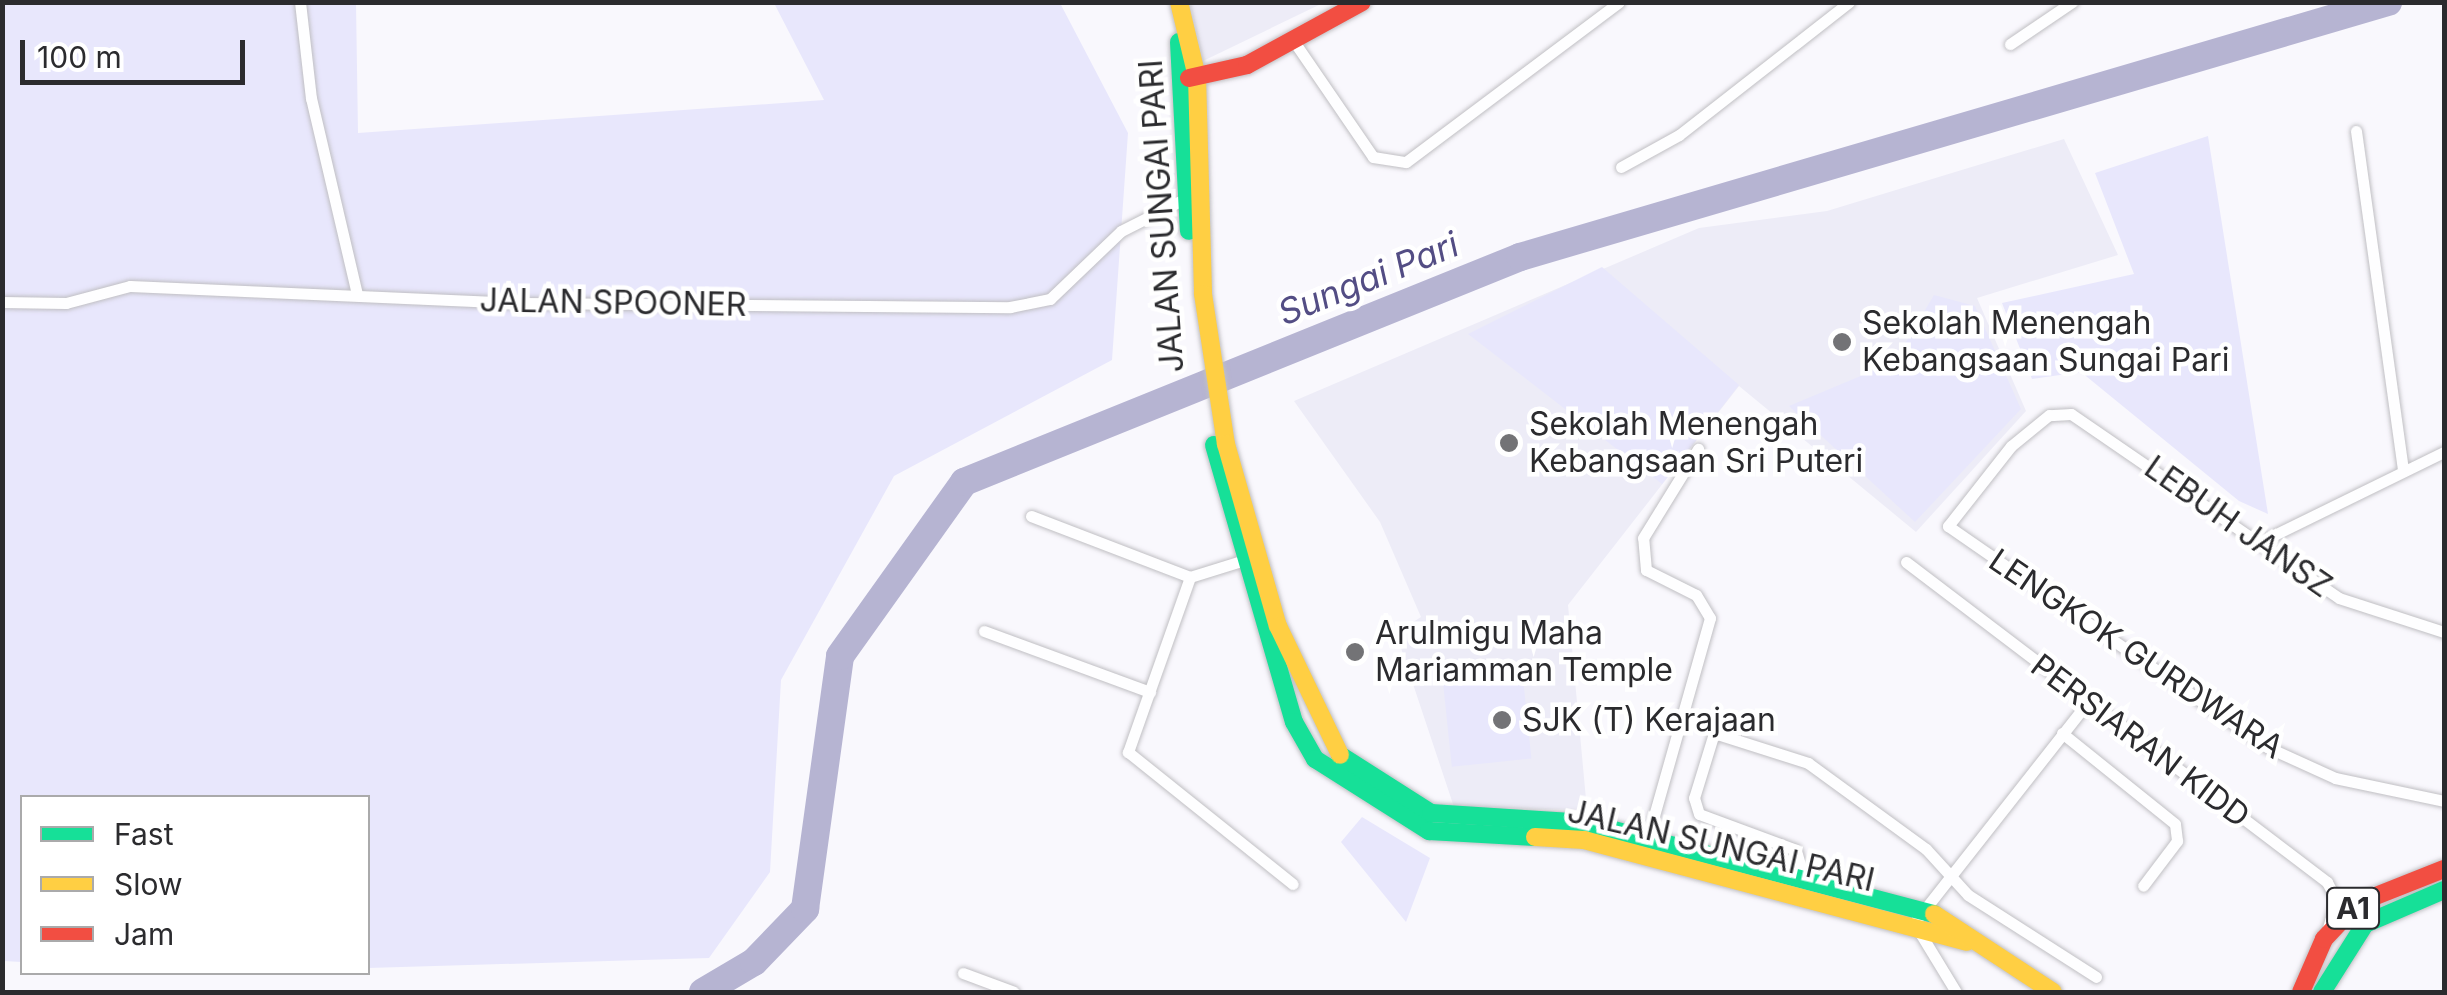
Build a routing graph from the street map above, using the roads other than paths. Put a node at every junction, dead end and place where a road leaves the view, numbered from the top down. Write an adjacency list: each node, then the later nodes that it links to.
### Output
1 (300, 2): 14 (street)
2 (1170, 2): 10 (main road, JALAN SUNGAI PARI)
3 (1179, 2): 10 (main road, JALAN SUNGAI PARI)
4 (1362, 2): 8 (main road)
5 (1618, 2): 8 (street)
6 (2072, 2): 9 (street)
7 (1848, 3): 12 (street)
8 (1295, 42): 10 (main road)
9 (2010, 44)
10 (1190, 77): 13 (main road, JALAN SUNGAI PARI); 15 (main road, JALAN SUNGAI PARI)
11 (2356, 131): 19 (street)
12 (1622, 167)
13 (1188, 198): 14 (street, JALAN SPOONER); 15 (main road, JALAN SUNGAI PARI)
14 (357, 294): 16 (street, JALAN SPOONER)
15 (1198, 294): 23 (main road, JALAN SUNGAI PARI)
16 (2, 302)
17 (1698, 448): 33 (street)
18 (2444, 452): 19 (street)
19 (2403, 471): 22 (street)
20 (1030, 516): 25 (street)
21 (1948, 526): 22 (street, LEBUH JANSZ); 31 (street, LENGKOK GURDWARA)
22 (2260, 542): 27 (street, LEBUH JANSZ)
23 (1248, 558): 25 (street); 33 (main road, JALAN SUNGAI PARI)
24 (1906, 562): 29 (street, PERSIARAN KIDD)
25 (1190, 577): 28 (street)
26 (984, 631): 28 (street)
27 (2444, 632)
28 (1150, 692): 38 (street)
29 (2088, 702): 30 (street); 42 (street, PERSIARAN KIDD)
30 (2062, 733): 36 (street); 39 (street)
31 (2444, 801)
32 (1710, 825): 34 (street); 36 (street); 37 (street)
33 (1646, 844): 34 (main road, JALAN SUNGAI PARI); 41 (main road, JALAN SUNGAI PARI)
34 (1702, 850): 37 (main road, JALAN SUNGAI PARI)
35 (2444, 869): 42 (main road, A1)
36 (1946, 871): 41 (street); 44 (street)
37 (1803, 875): 41 (main road, JALAN SUNGAI PARI)
38 (1293, 884)
39 (2143, 886)
40 (2444, 890): 49 (main road, A1)
41 (1918, 915): 46 (street); 47 (main road, JALAN SUNGAI PARI)
42 (2324, 939): 48 (main road, A1)
43 (963, 973): 45 (street)
44 (2096, 976)
45 (1014, 992)
46 (1956, 992)
47 (2052, 992)
48 (2300, 992)
49 (2322, 992)

